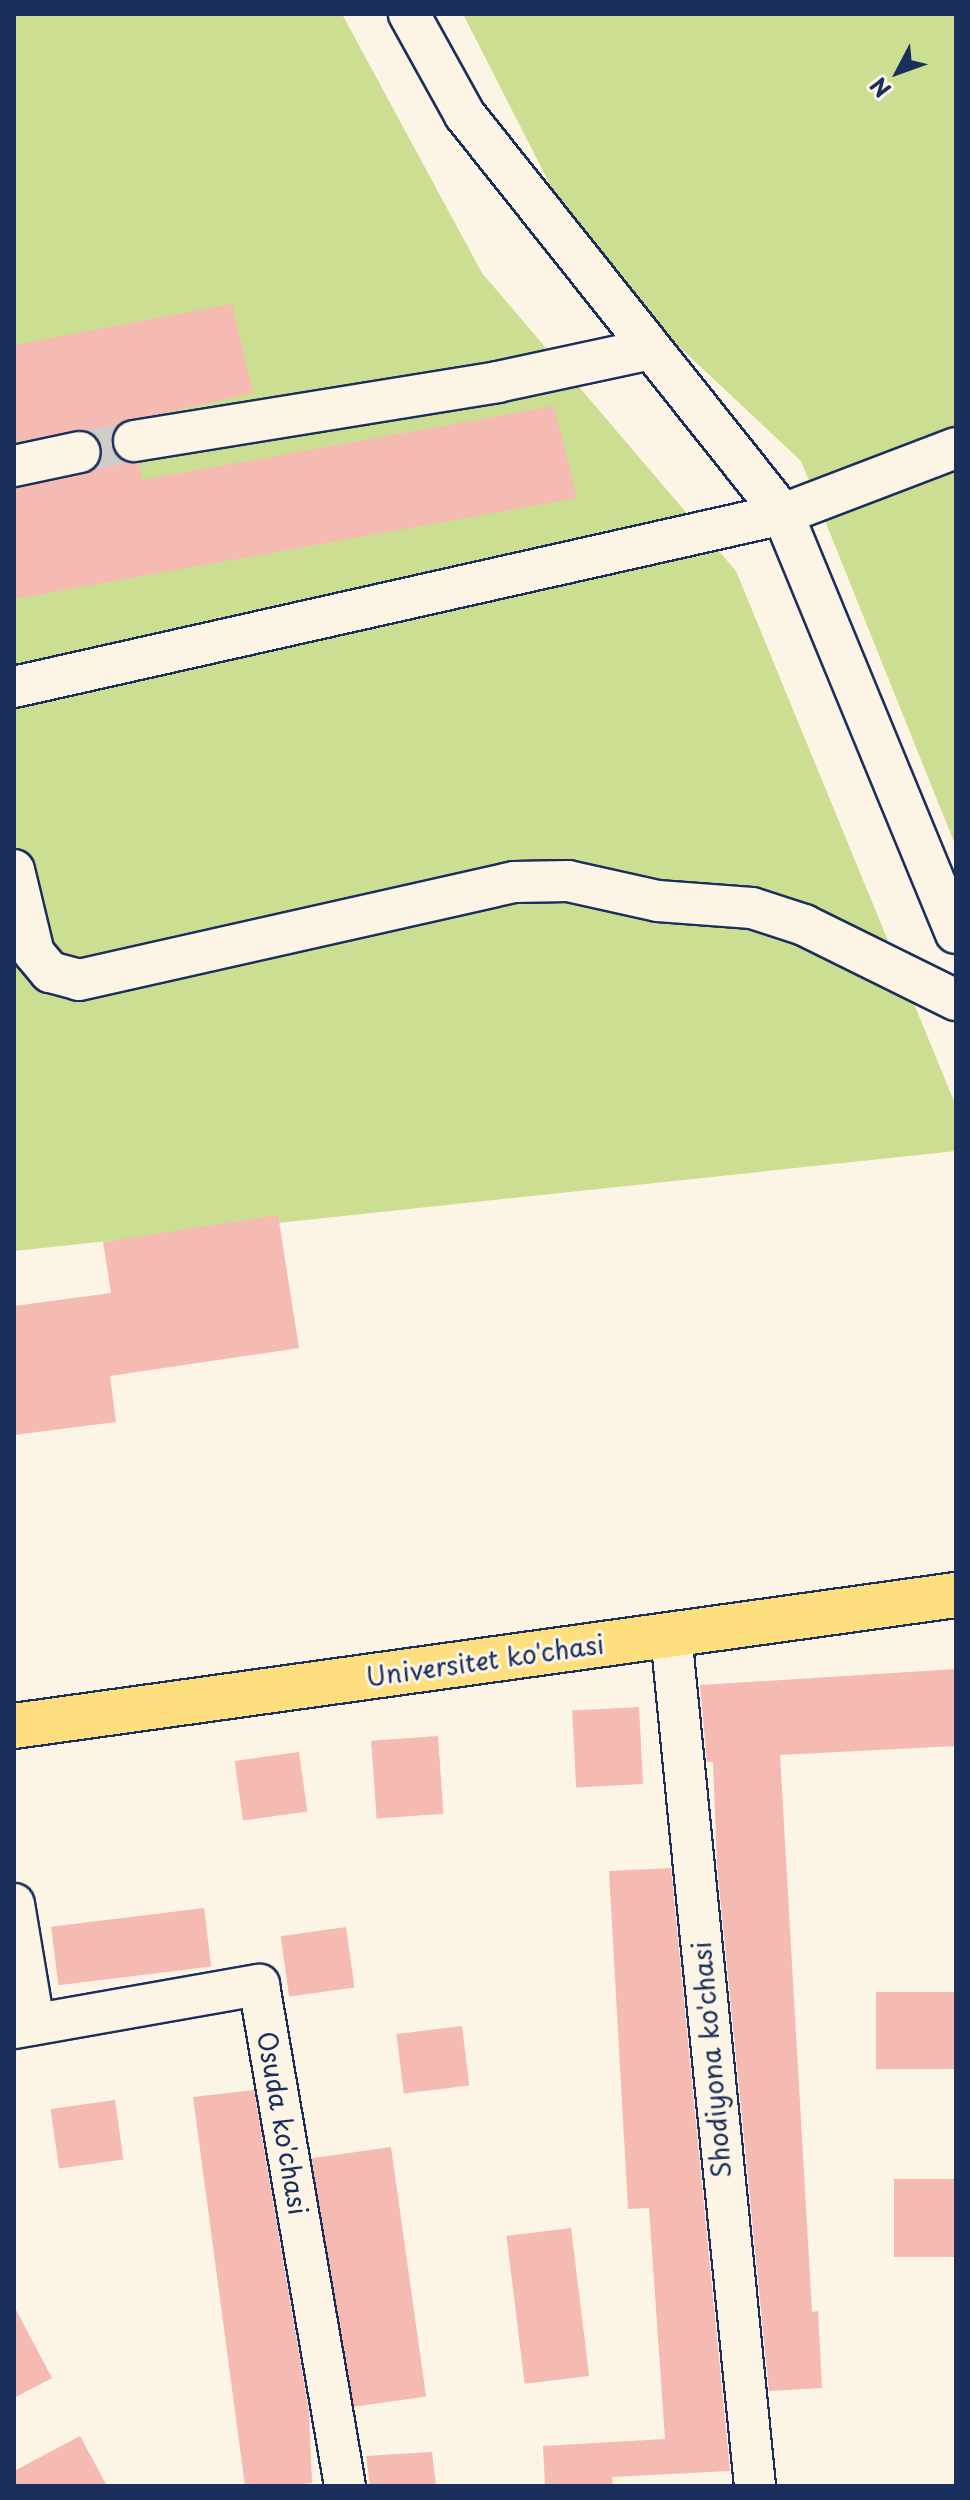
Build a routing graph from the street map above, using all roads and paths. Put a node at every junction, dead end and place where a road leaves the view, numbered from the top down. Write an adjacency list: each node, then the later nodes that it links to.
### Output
1 (409, 14): 2 (street)
2 (651, 349): 3 (street); 7 (street)
3 (134, 441)
4 (956, 448): 7 (street)
5 (80, 452): 6 (street)
6 (14, 466)
7 (783, 514): 8 (street); 10 (street)
8 (14, 687)
9 (14, 870): 11 (street)
10 (956, 933)
11 (956, 1000)
12 (956, 1595): 13 (main road, Universitet ko'chasi)
13 (671, 1634): 14 (main road, Universitet ko'chasi); 18 (street, Shodiyona ko'chasi)
14 (14, 1726)
15 (14, 1904): 16 (street, Osuda ko'chasi)
16 (24, 2026): 17 (street, Osuda ko'chasi)
17 (345, 2486)
18 (755, 2486)

